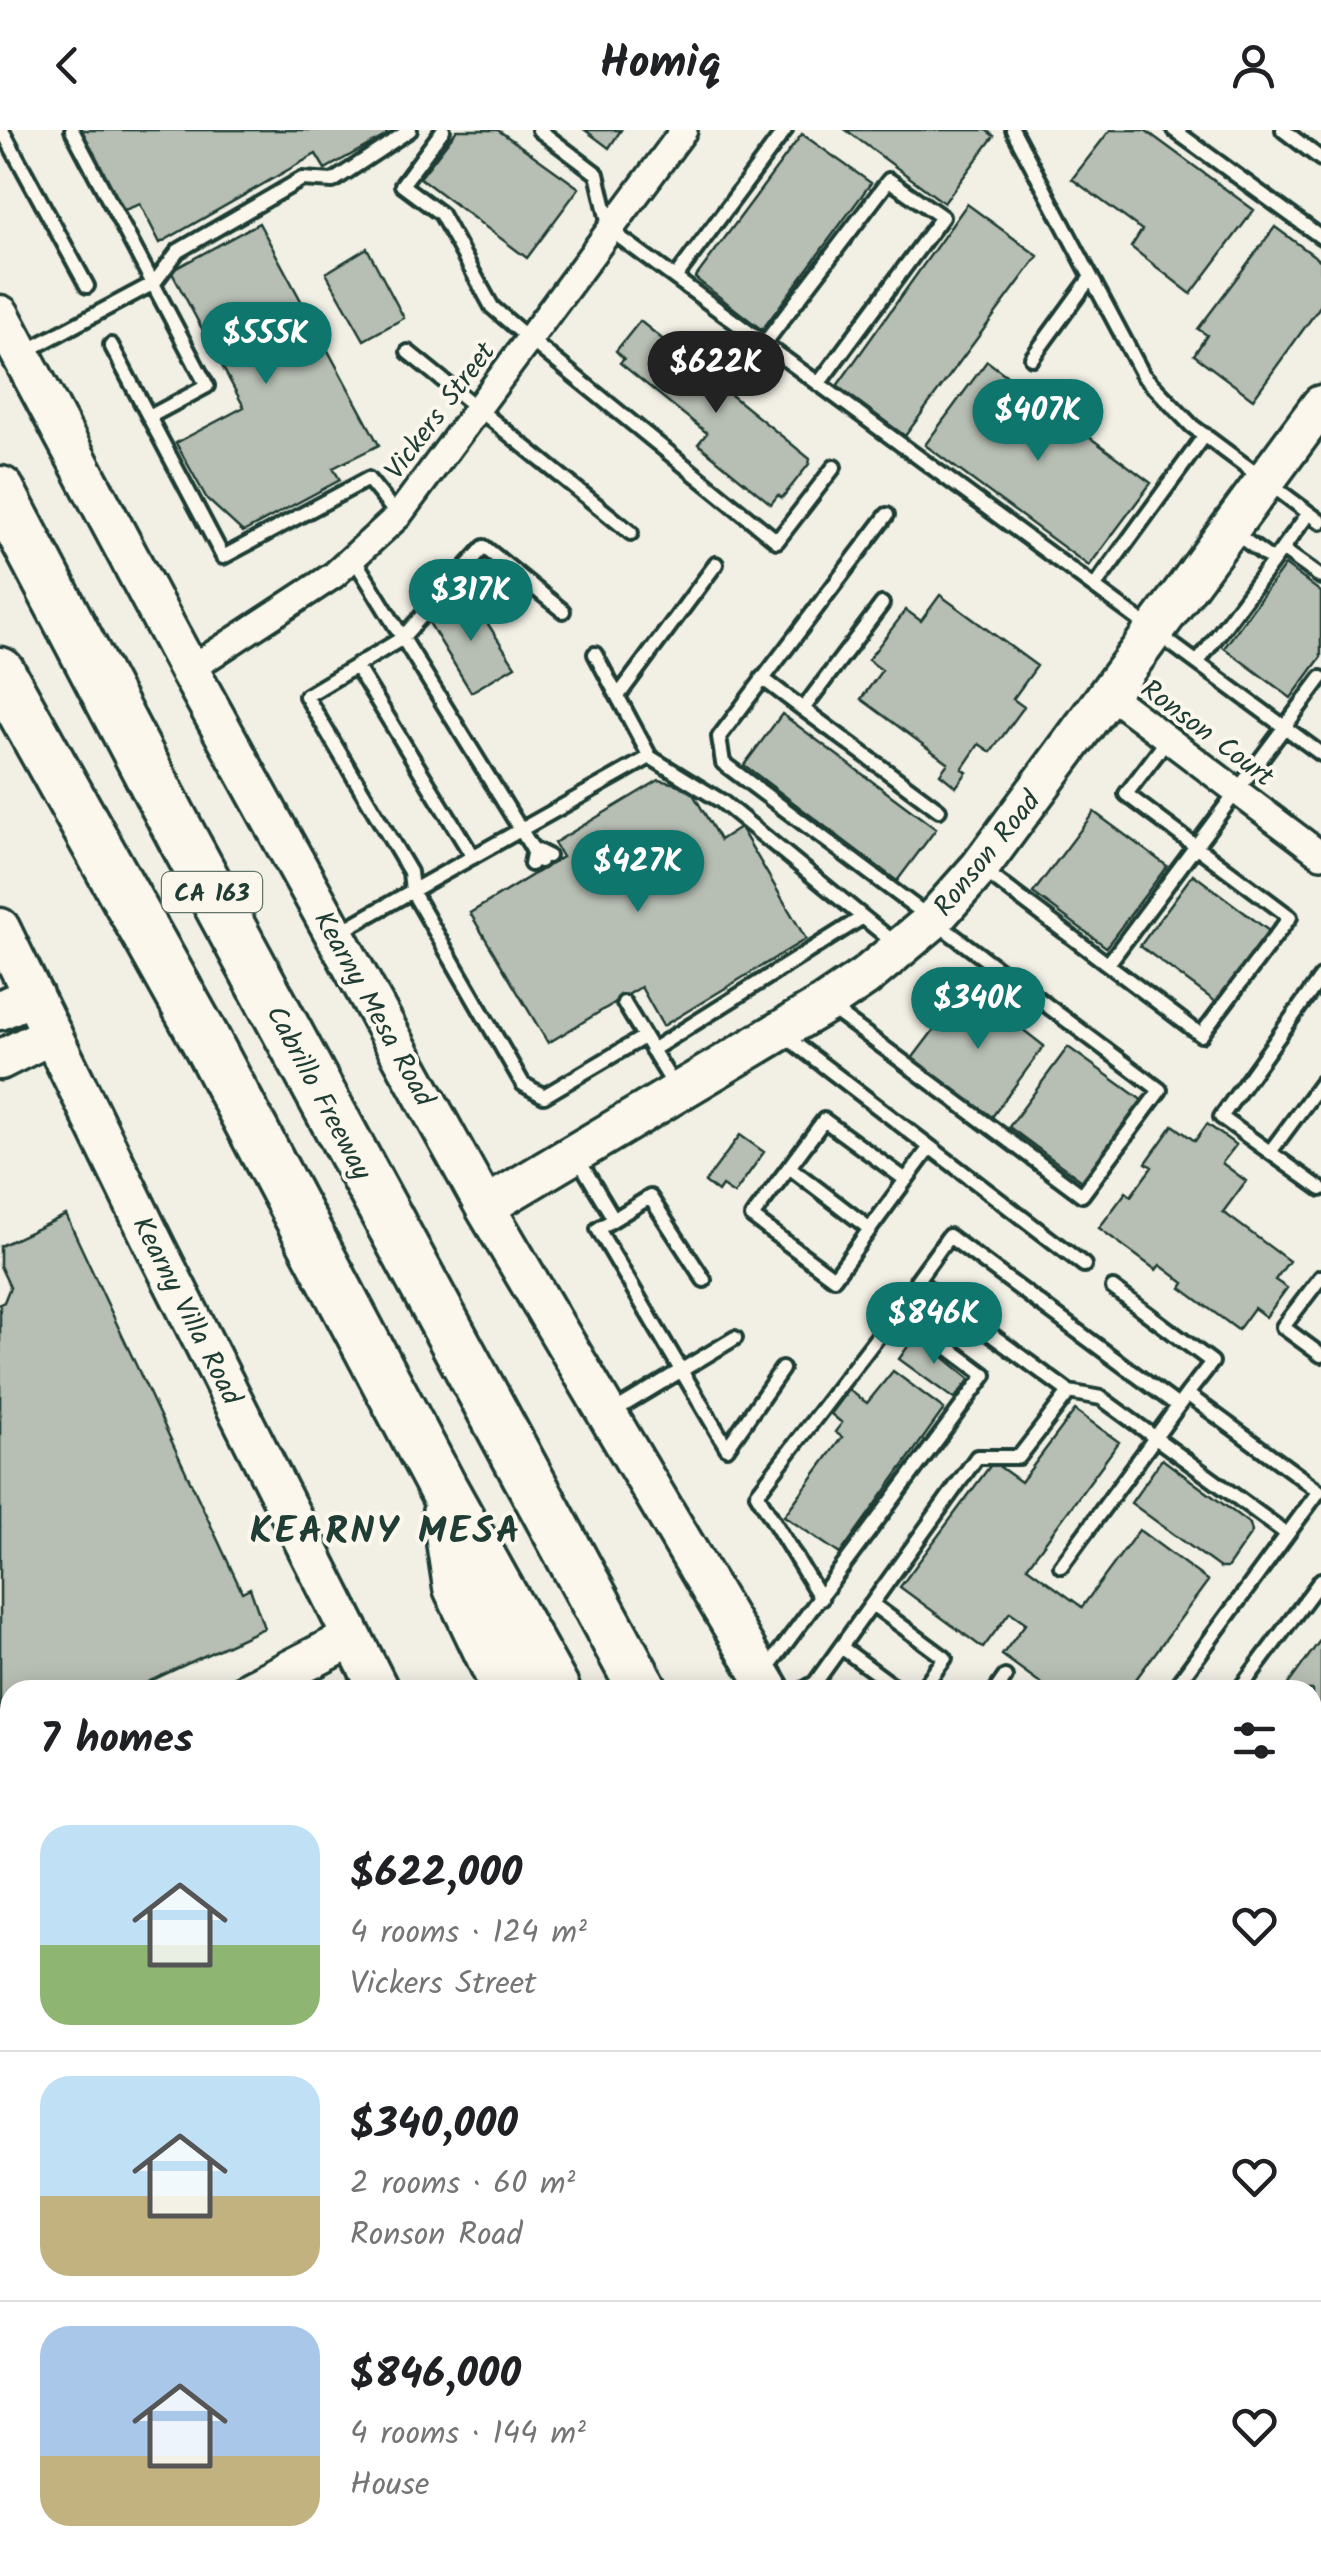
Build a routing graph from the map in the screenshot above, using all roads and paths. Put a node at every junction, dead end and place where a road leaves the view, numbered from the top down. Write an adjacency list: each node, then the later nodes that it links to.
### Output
1 (2, 130): 17 (lane)
2 (72, 130): 16 (lane)
3 (410, 130): 16 (lane)
4 (443, 130): 19 (lane)
5 (539, 130): 12 (lane)
6 (684, 130): 12 (street, Vickers Street)
7 (785, 130): 14 (lane)
8 (1014, 130): 15 (lane)
9 (1174, 130): 13 (lane)
10 (1283, 130): 11 (lane)
11 (1321, 159)
12 (610, 230): 14 (lane); 19 (street, Vickers Street)
13 (1321, 237)
14 (676, 278): 20 (lane)
15 (1091, 278): 24 (lane); 29 (lane)
16 (154, 282): 23 (lane); 28 (lane)
17 (87, 286)
18 (0, 315): 23 (street, Kearny Mesa Road)
19 (529, 339): 27 (street, Vickers Street); 30 (lane)
20 (764, 344): 25 (lane); 25 (lane)
21 (111, 345): 28 (lane)
22 (408, 352): 27 (lane)
23 (21, 354): 51 (street, Kearny Mesa Road)
24 (1032, 358)
25 (819, 384): 43 (lane)
26 (1321, 405): 31 (street, Ronson Road)
27 (478, 407): 34 (street, Vickers Street); 37 (lane)
28 (149, 417): 34 (lane)
29 (1205, 435): 31 (lane); 43 (lane)
30 (834, 466)
31 (1266, 480): 35 (lane); 36 (street, Ronson Road)
32 (0, 492): 107 (highway, Cabrillo Freeway / CA 163)
33 (887, 515): 53 (lane)
34 (398, 516): 39 (street, Vickers Street)
35 (1315, 517): 38 (lane)
36 (1230, 528): 40 (lane); 46 (street, Ronson Road)
37 (632, 533)
38 (1282, 549): 40 (lane); 42 (lane)
39 (353, 558): 47 (lane); 51 (street, Vickers Street)
40 (1273, 561): 49 (lane)
41 (716, 564): 56 (lane)
42 (1321, 577)
43 (1096, 586): 46 (lane)
44 (882, 604): 57 (lane)
45 (563, 611): 47 (lane)
46 (1155, 630): 49 (lane); 55 (street, Ronson Road)
47 (401, 639): 50 (lane); 64 (lane)
48 (595, 654): 56 (lane)
49 (1198, 662): 58 (lane)
50 (356, 666): 67 (lane); 70 (lane)
51 (189, 670): 74 (street, Kearny Mesa Road)
52 (0, 672): 110 (highway, CA 163)
53 (762, 678): 57 (lane); 72 (lane)
54 (1321, 678): 58 (lane)
55 (1108, 694): 59 (street, Ronson Court); 69 (street, Ronson Road)
56 (618, 696): 61 (lane)
57 (803, 709): 63 (lane)
58 (1285, 728): 60 (lane); 62 (lane)
59 (1168, 739): 62 (street, Ronson Court); 65 (lane)
60 (1321, 754)
61 (650, 758): 64 (lane); 71 (lane)
62 (1238, 793): 65 (lane); 66 (street, Ronson Court)
63 (939, 810)
64 (523, 831): 67 (lane); 68 (lane)
65 (1197, 847): 76 (lane); 76 (lane)
66 (1321, 855)
67 (472, 857): 70 (lane)
68 (538, 858)
69 (980, 867): 72 (street, Ronson Road); 76 (lane)
70 (412, 891): 74 (lane); 81 (lane)
71 (863, 917): 75 (lane); 83 (lane)
72 (932, 921): 75 (street, Ronson Road); 79 (lane)
73 (0, 928): 78 (street, Kearny Villa Road)
74 (334, 935): 93 (street, Kearny Mesa Road)
75 (902, 949): 79 (street, Ronson Road)
76 (1108, 964)
77 (1321, 977): 88 (lane)
78 (17, 1003): 82 (street, Kearny Villa Road)
79 (826, 1004): 80 (street, Ronson Road)
80 (779, 1031): 86 (street, Ronson Road); 87 (lane)
81 (641, 1032): 81 (lane); 83 (lane)
82 (52, 1034): 84 (street); 116 (street, Kearny Villa Road)
83 (652, 1050): 86 (lane)
84 (0, 1060)
85 (1321, 1083): 88 (lane)
86 (677, 1092): 89 (street, Ronson Road)
87 (930, 1147): 91 (lane); 96 (lane)
88 (1270, 1152): 92 (lane)
89 (575, 1154): 93 (street, Ronson Road); 94 (lane)
90 (789, 1167): 91 (lane); 95 (lane); 95 (lane)
91 (906, 1180): 95 (lane)
92 (1321, 1189)
93 (484, 1207): 108 (street, Kearny Mesa Road)
94 (614, 1219): 98 (lane); 103 (lane)
95 (870, 1229)
96 (1084, 1266)
97 (1321, 1276): 101 (lane)
98 (704, 1280)
99 (1113, 1288): 105 (lane)
100 (735, 1338): 103 (lane)
101 (1321, 1356)
102 (782, 1369): 103 (lane)
103 (682, 1370): 108 (lane)
104 (1069, 1392): 106 (lane); 109 (lane); 115 (lane)
105 (1187, 1394): 106 (lane); 111 (lane)
106 (1178, 1406): 109 (lane)
107 (492, 1413): 123 (highway, Cabrillo Freeway / CA 163); 124 (highway)
108 (607, 1415): 125 (street, Kearny Mesa Road)
109 (1154, 1438): 111 (lane); 112 (lane)
110 (444, 1491): 121 (highway); 122 (highway, CA 163)
111 (1287, 1534): 131 (lane)
112 (1061, 1566)
113 (1321, 1580): 132 (lane)
114 (821, 1598): 114 (lane); 126 (lane)
115 (872, 1604): 117 (lane); 129 (lane)
116 (352, 1638): 119 (street); 120 (street, Kearny Villa Road)
117 (841, 1647): 127 (lane); 128 (lane)
118 (1006, 1677): 130 (lane)
119 (270, 1680)
120 (373, 1680)
121 (502, 1680)
122 (549, 1680)
123 (638, 1680)
124 (665, 1680)
125 (764, 1680)
126 (768, 1680)
127 (817, 1680)
128 (886, 1680)
129 (928, 1680)
130 (1004, 1680)
131 (1180, 1680)
132 (1246, 1680)

